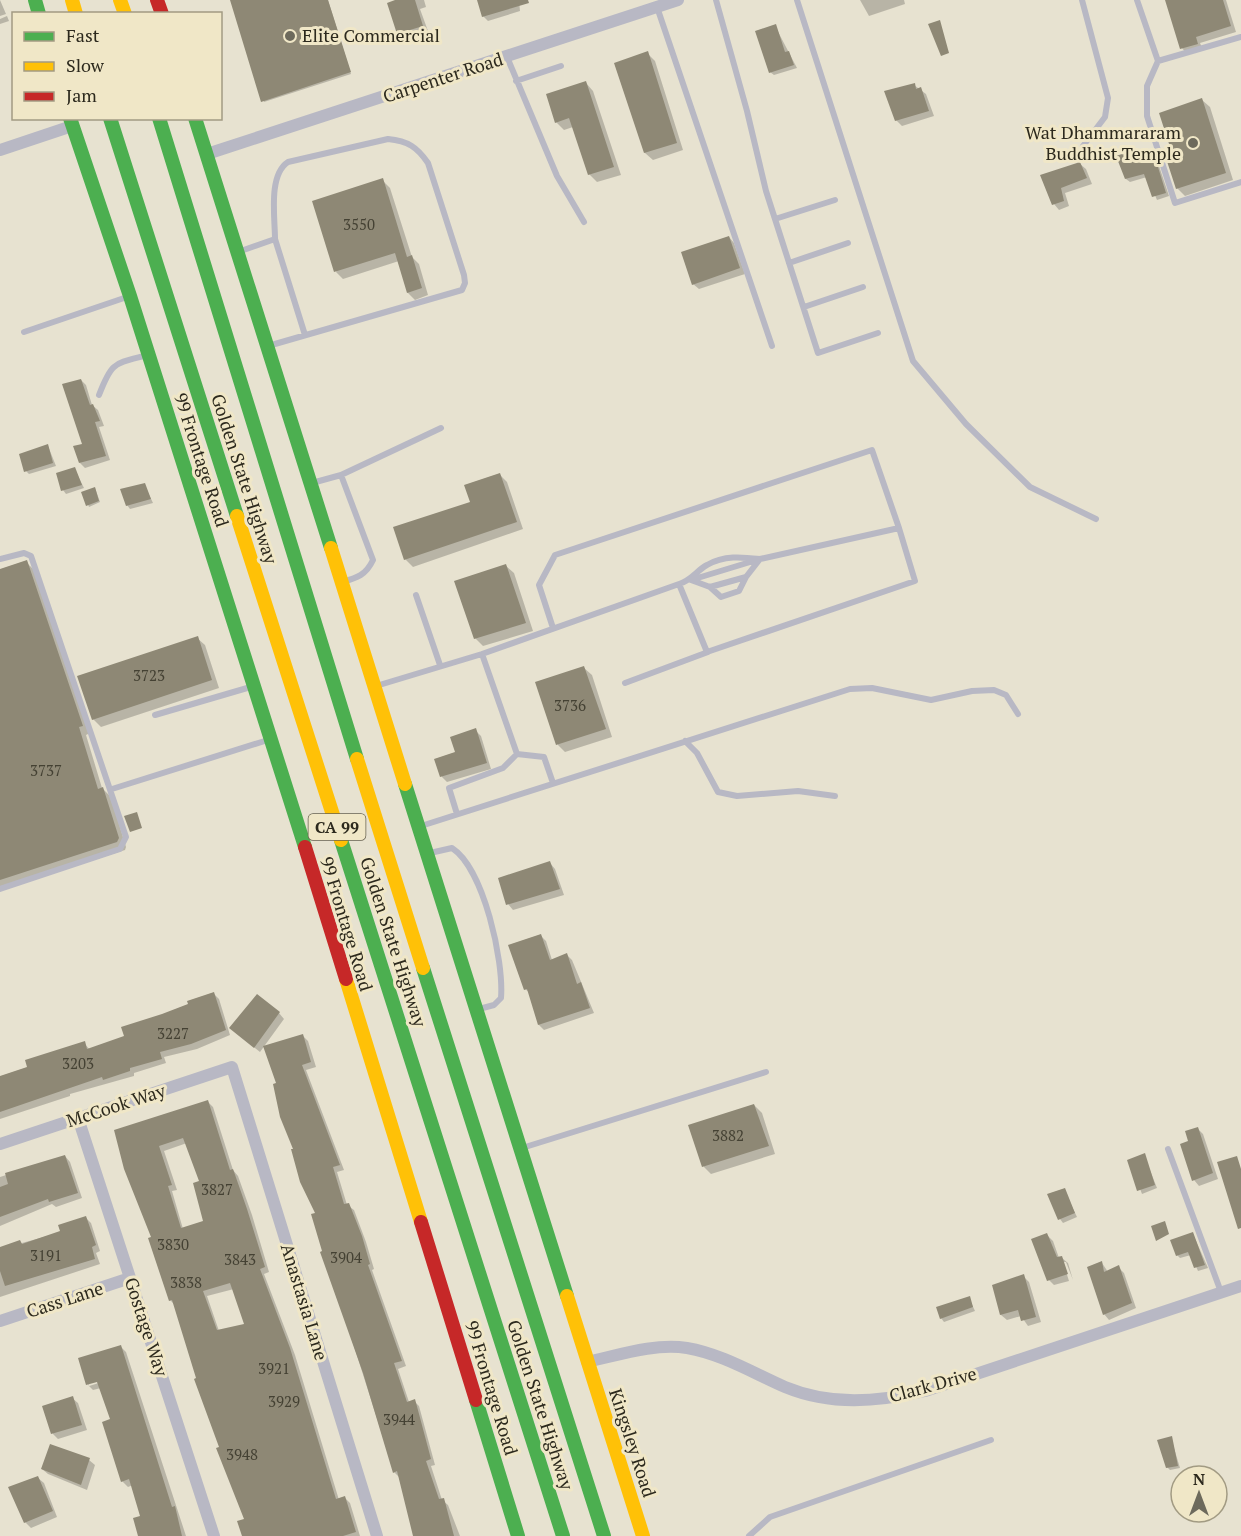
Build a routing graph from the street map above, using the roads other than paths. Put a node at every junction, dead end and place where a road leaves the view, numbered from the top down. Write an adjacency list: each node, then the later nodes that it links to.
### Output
1 (678, 0): 6 (street, Carpenter Road)
2 (716, 0): 21 (lane)
3 (797, 0): 40 (lane)
4 (1082, 0): 16 (lane)
5 (1137, 0): 9 (lane)
6 (657, 7): 8 (street, Carpenter Road); 34 (lane)
7 (1241, 37): 9 (lane)
8 (507, 57): 11 (lane); 18 (street, Carpenter Road)
9 (1158, 61): 19 (lane)
10 (561, 66): 11 (lane)
11 (516, 81): 22 (lane)
12 (111, 120): 85 (main road, Golden State Highway / CA 99)
13 (160, 120): 86 (main road, Golden State Highway / CA 99)
14 (196, 120): 18 (main road)
15 (71, 122): 17 (street); 28 (main road, 99 Frontage Road)
16 (1083, 146)
17 (0, 150)
18 (207, 154): 25 (main road)
19 (1241, 182)
20 (835, 200): 21 (lane)
21 (775, 219): 26 (lane)
22 (584, 222)
23 (275, 239): 25 (lane); 32 (lane); 32 (lane)
24 (848, 243): 26 (lane)
25 (237, 252): 33 (main road)
26 (789, 263): 29 (lane)
27 (863, 287): 29 (lane)
28 (130, 296): 30 (lane); 35 (main road, 99 Frontage Road)
29 (804, 307): 31 (lane)
30 (24, 332)
31 (878, 333)
32 (305, 335): 33 (lane)
33 (267, 346): 39 (main road)
34 (772, 346)
35 (149, 354): 36 (lane); 55 (main road, 99 Frontage Road)
36 (99, 395)
37 (441, 428): 38 (lane)
38 (341, 475): 39 (lane); 46 (lane)
39 (310, 484): 46 (main road)
40 (1096, 519)
41 (899, 528): 43 (lane); 50 (lane); 51 (lane)
42 (0, 559): 63 (lane)
43 (760, 560): 44 (lane); 45 (lane); 45 (lane)
44 (746, 577): 48 (lane); 48 (lane)
45 (691, 580): 47 (lane); 48 (lane)
46 (341, 582): 56 (main road)
47 (679, 584): 50 (lane); 51 (lane)
48 (710, 587)
49 (416, 595): 53 (lane)
50 (553, 628): 52 (lane)
51 (708, 652): 54 (lane)
52 (482, 654): 53 (lane); 61 (lane)
53 (440, 665): 56 (lane)
54 (625, 683)
55 (255, 686): 58 (lane); 59 (main road, 99 Frontage Road)
56 (375, 686): 66 (main road)
57 (1018, 714): 60 (lane)
58 (155, 715)
59 (272, 739): 63 (lane); 84 (main road, 99 Frontage Road)
60 (685, 741): 62 (lane); 64 (lane)
61 (516, 754): 62 (lane); 65 (lane)
62 (553, 783): 65 (lane)
63 (112, 789): 68 (lane)
64 (835, 796)
65 (457, 814): 66 (lane)
66 (418, 827): 67 (main road)
67 (427, 854): 69 (main road); 69 (lane)
68 (0, 889)
69 (476, 1010): 74 (main road)
70 (232, 1067): 72 (street, McCook Way); 83 (street, Anastasia Lane)
71 (766, 1072): 74 (lane)
72 (78, 1118): 73 (street, McCook Way); 76 (street, Gostage Way)
73 (0, 1144)
74 (521, 1148): 80 (main road)
75 (1168, 1149): 78 (lane)
76 (130, 1278): 79 (street, Cass Lane); 82 (street, Gostage Way)
77 (1241, 1286): 78 (street, Clark Drive)
78 (1221, 1293): 80 (street, Clark Drive)
79 (0, 1321)
80 (587, 1362): 87 (main road, Kingsley Road)
81 (991, 1440): 88 (lane)
82 (214, 1536)
83 (376, 1536)
84 (518, 1536)
85 (563, 1536)
86 (604, 1536)
87 (643, 1536)
88 (749, 1536)

